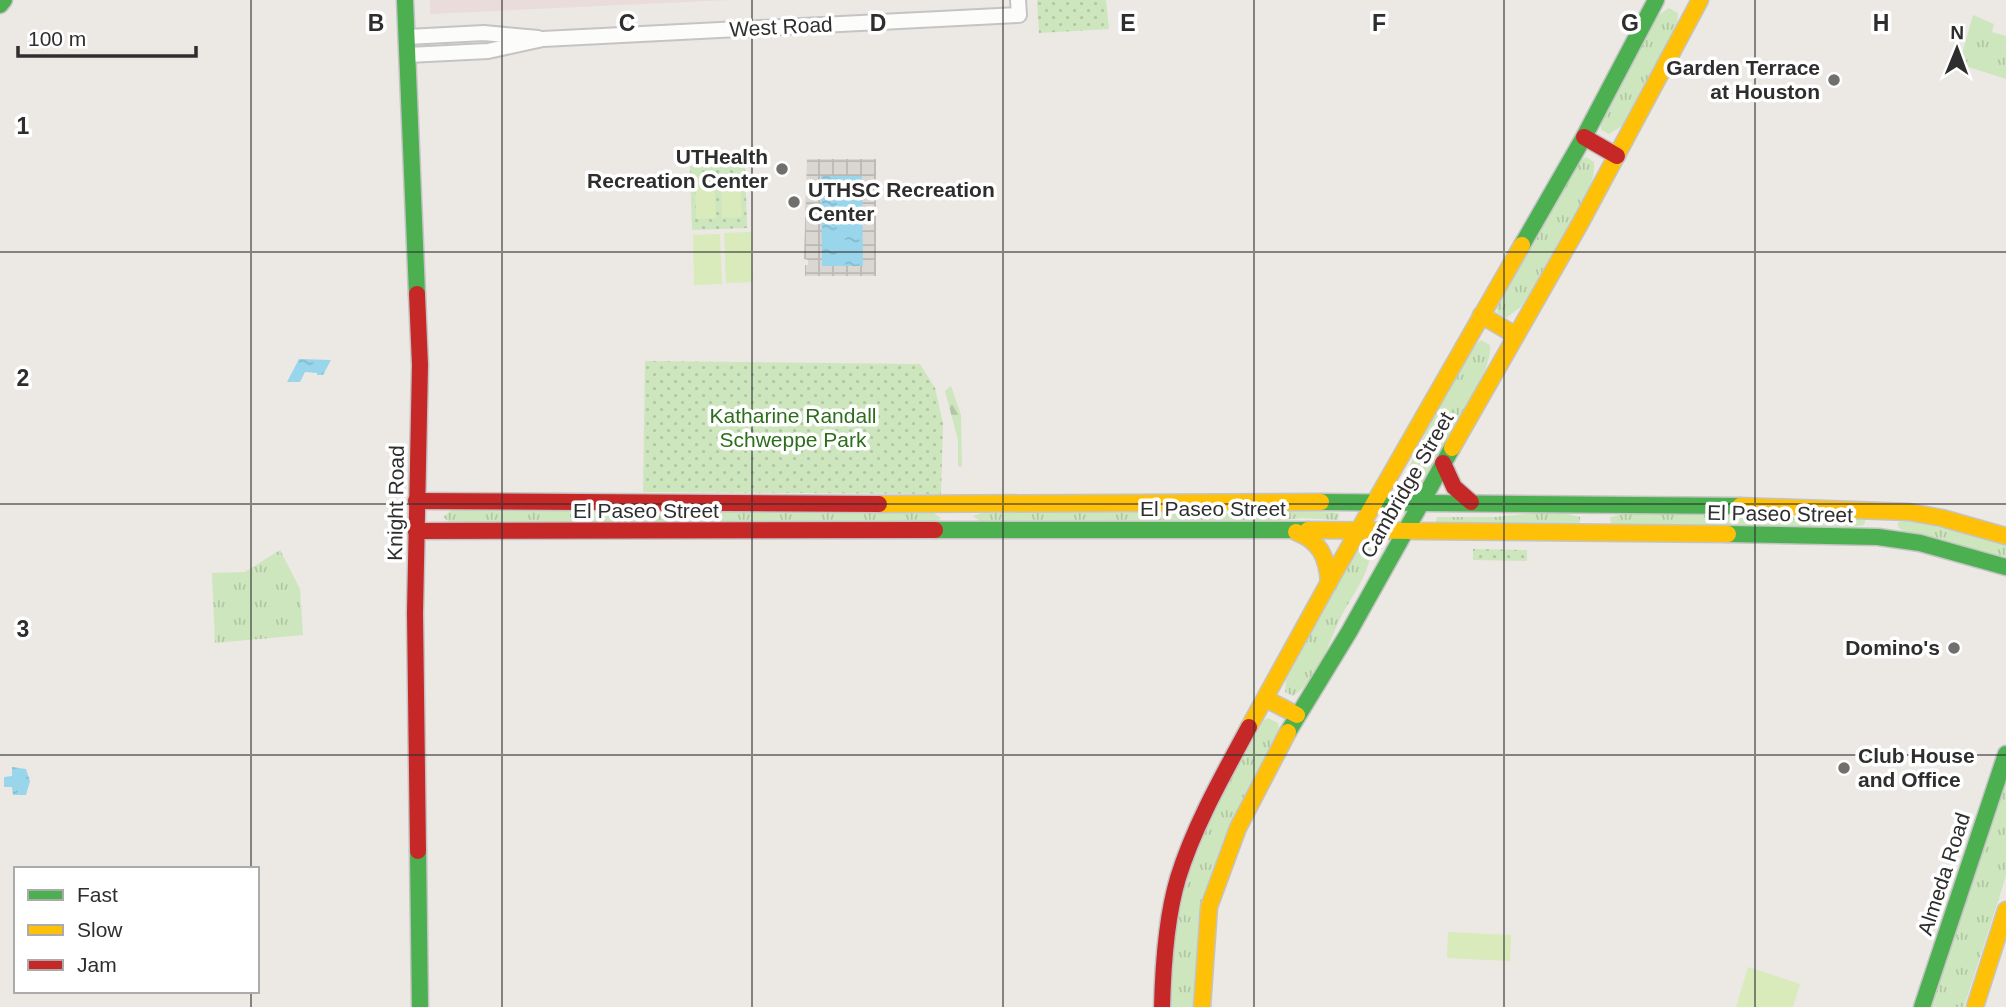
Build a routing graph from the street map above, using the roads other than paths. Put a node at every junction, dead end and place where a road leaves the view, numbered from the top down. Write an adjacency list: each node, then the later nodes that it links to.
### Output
1 (4, 0): 6 (street)
2 (405, 0): 7 (street, Knight Road)
3 (1018, 0): 8 (street, West Road)
4 (1656, 0): 10 (street, Cambridge Street)
5 (1694, 2): 11 (street, Cambridge Street)
6 (0, 5)
7 (407, 37): 8 (street, West Road); 9 (street, Knight Road)
8 (543, 39): 9 (street, West Road)
9 (408, 55): 15 (street, Knight Road)
10 (1584, 137): 11 (street); 12 (street, Cambridge Street)
11 (1617, 156): 13 (street, Cambridge Street)
12 (1481, 315): 13 (street); 16 (street, Cambridge Street)
13 (1515, 335): 14 (street, Cambridge Street)
14 (1443, 463): 17 (street, Cambridge Street); 18 (street)
15 (416, 501): 19 (street, El Paseo Street); 26 (street, Knight Road)
16 (1376, 502): 17 (street, El Paseo Street); 20 (street, El Paseo Street); 24 (street, Cambridge Street)
17 (1421, 502): 18 (street, El Paseo Street); 25 (street, Cambridge Street)
18 (1471, 502): 21 (street, El Paseo Street)
19 (700, 503): 20 (street, El Paseo Street); 29 (street)
20 (959, 504): 27 (street)
21 (1596, 504): 22 (street, El Paseo Street); 28 (street)
22 (1879, 510): 30 (street, El Paseo Street); 31 (street)
23 (1289, 530): 24 (street, El Paseo Street); 27 (street, El Paseo Street); 33 (street)
24 (1359, 530): 25 (street, El Paseo Street); 33 (street, Cambridge Street)
25 (1405, 530): 28 (street, El Paseo Street); 35 (street, Cambridge Street)
26 (415, 531): 29 (street, El Paseo Street); 38 (street, Knight Road)
27 (953, 531): 29 (street, El Paseo Street)
28 (1596, 531): 31 (street, El Paseo Street)
29 (700, 532)
30 (2006, 536)
31 (1878, 537): 32 (street, El Paseo Street)
32 (2006, 567)
33 (1329, 582): 34 (street, Cambridge Street)
34 (1266, 699): 35 (street); 39 (street, Cambridge Street)
35 (1297, 715): 40 (street, Cambridge Street)
36 (2006, 754): 41 (street, Almeda Road)
37 (2006, 910): 42 (street)
38 (420, 1007)
39 (1162, 1007)
40 (1202, 1007)
41 (1923, 1007)
42 (1975, 1007)

